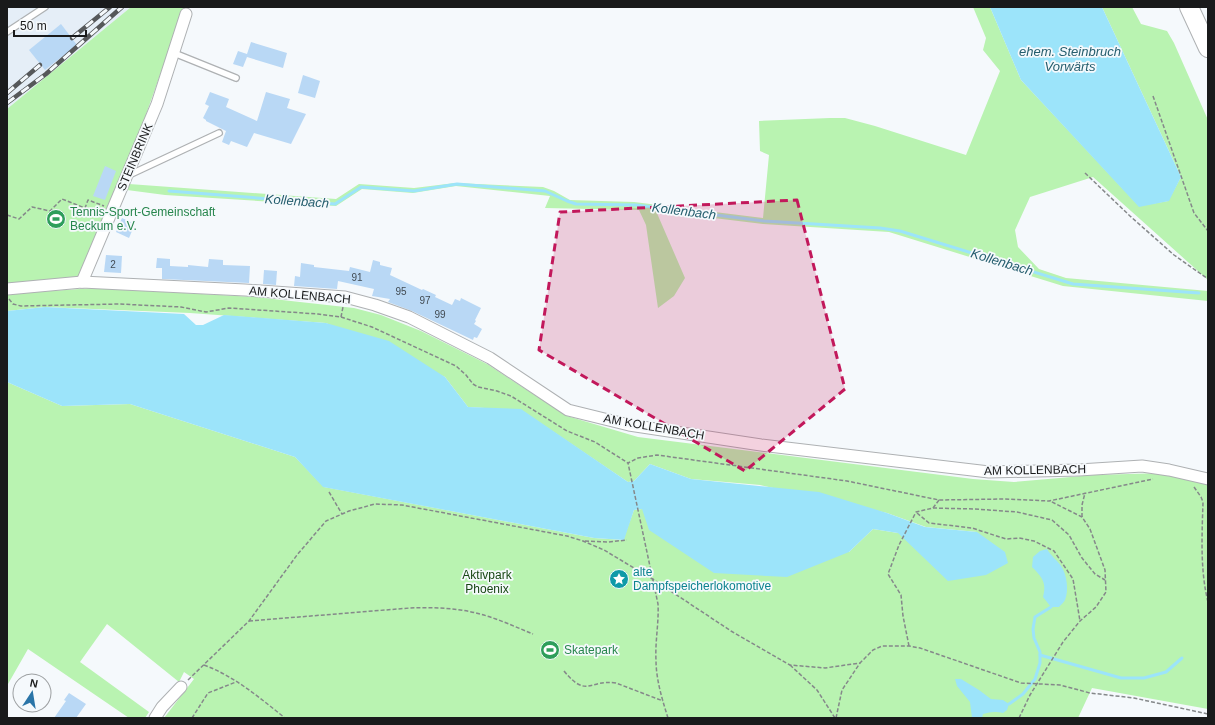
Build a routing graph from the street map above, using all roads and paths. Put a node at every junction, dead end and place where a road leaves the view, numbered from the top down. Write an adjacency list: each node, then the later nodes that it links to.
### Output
1 (45, 7): 4 (lane)
2 (1189, 7): 5 (main road)
3 (186, 14): 6 (street, STEINBRINK)
4 (7, 32)
5 (1208, 48)
6 (174, 53): 7 (lane); 11 (street, STEINBRINK)
7 (236, 78)
8 (1153, 96): 14 (path)
9 (219, 133): 11 (lane)
10 (1085, 173): 15 (path)
11 (127, 176): 12 (street, STEINBRINK)
12 (113, 209): 13 (path); 16 (street, STEINBRINK)
13 (7, 215)
14 (1208, 231)
15 (1208, 279)
16 (82, 282): 17 (street, AM KOLLENBACH); 20 (street, AM KOLLENBACH)
17 (7, 289)
18 (7, 297): 19 (path)
19 (628, 464): 25 (path); 33 (path)
20 (1170, 470): 21 (street, AM KOLLENBACH); 24 (path)
21 (1208, 479)
22 (1191, 485): 35 (path)
23 (330, 492): 29 (path)
24 (1085, 494): 26 (path); 30 (path)
25 (939, 500): 26 (path); 27 (path)
26 (1049, 500): 30 (path)
27 (933, 508): 28 (path); 34 (path)
28 (916, 512): 37 (path); 39 (path)
29 (342, 514): 32 (path); 36 (path)
30 (1082, 517): 34 (path)
31 (627, 540): 32 (path)
32 (583, 541): 33 (path)
33 (654, 580): 42 (path); 47 (path)
34 (1105, 580): 37 (path)
35 (1208, 602)
36 (249, 621): 38 (path); 41 (path)
37 (1080, 621): 45 (path)
38 (533, 634)
39 (909, 646): 40 (path); 45 (path)
40 (860, 663): 42 (path); 53 (path)
41 (204, 665): 44 (path); 46 (path)
42 (790, 665): 53 (path)
43 (564, 671): 47 (path)
44 (236, 682): 50 (path); 51 (path)
45 (1037, 684): 48 (path); 54 (path)
46 (181, 688): 49 (street)
47 (662, 701): 52 (path)
48 (1208, 714)
49 (155, 718)
50 (192, 718)
51 (285, 718)
52 (668, 718)
53 (835, 718)
54 (1019, 718)

